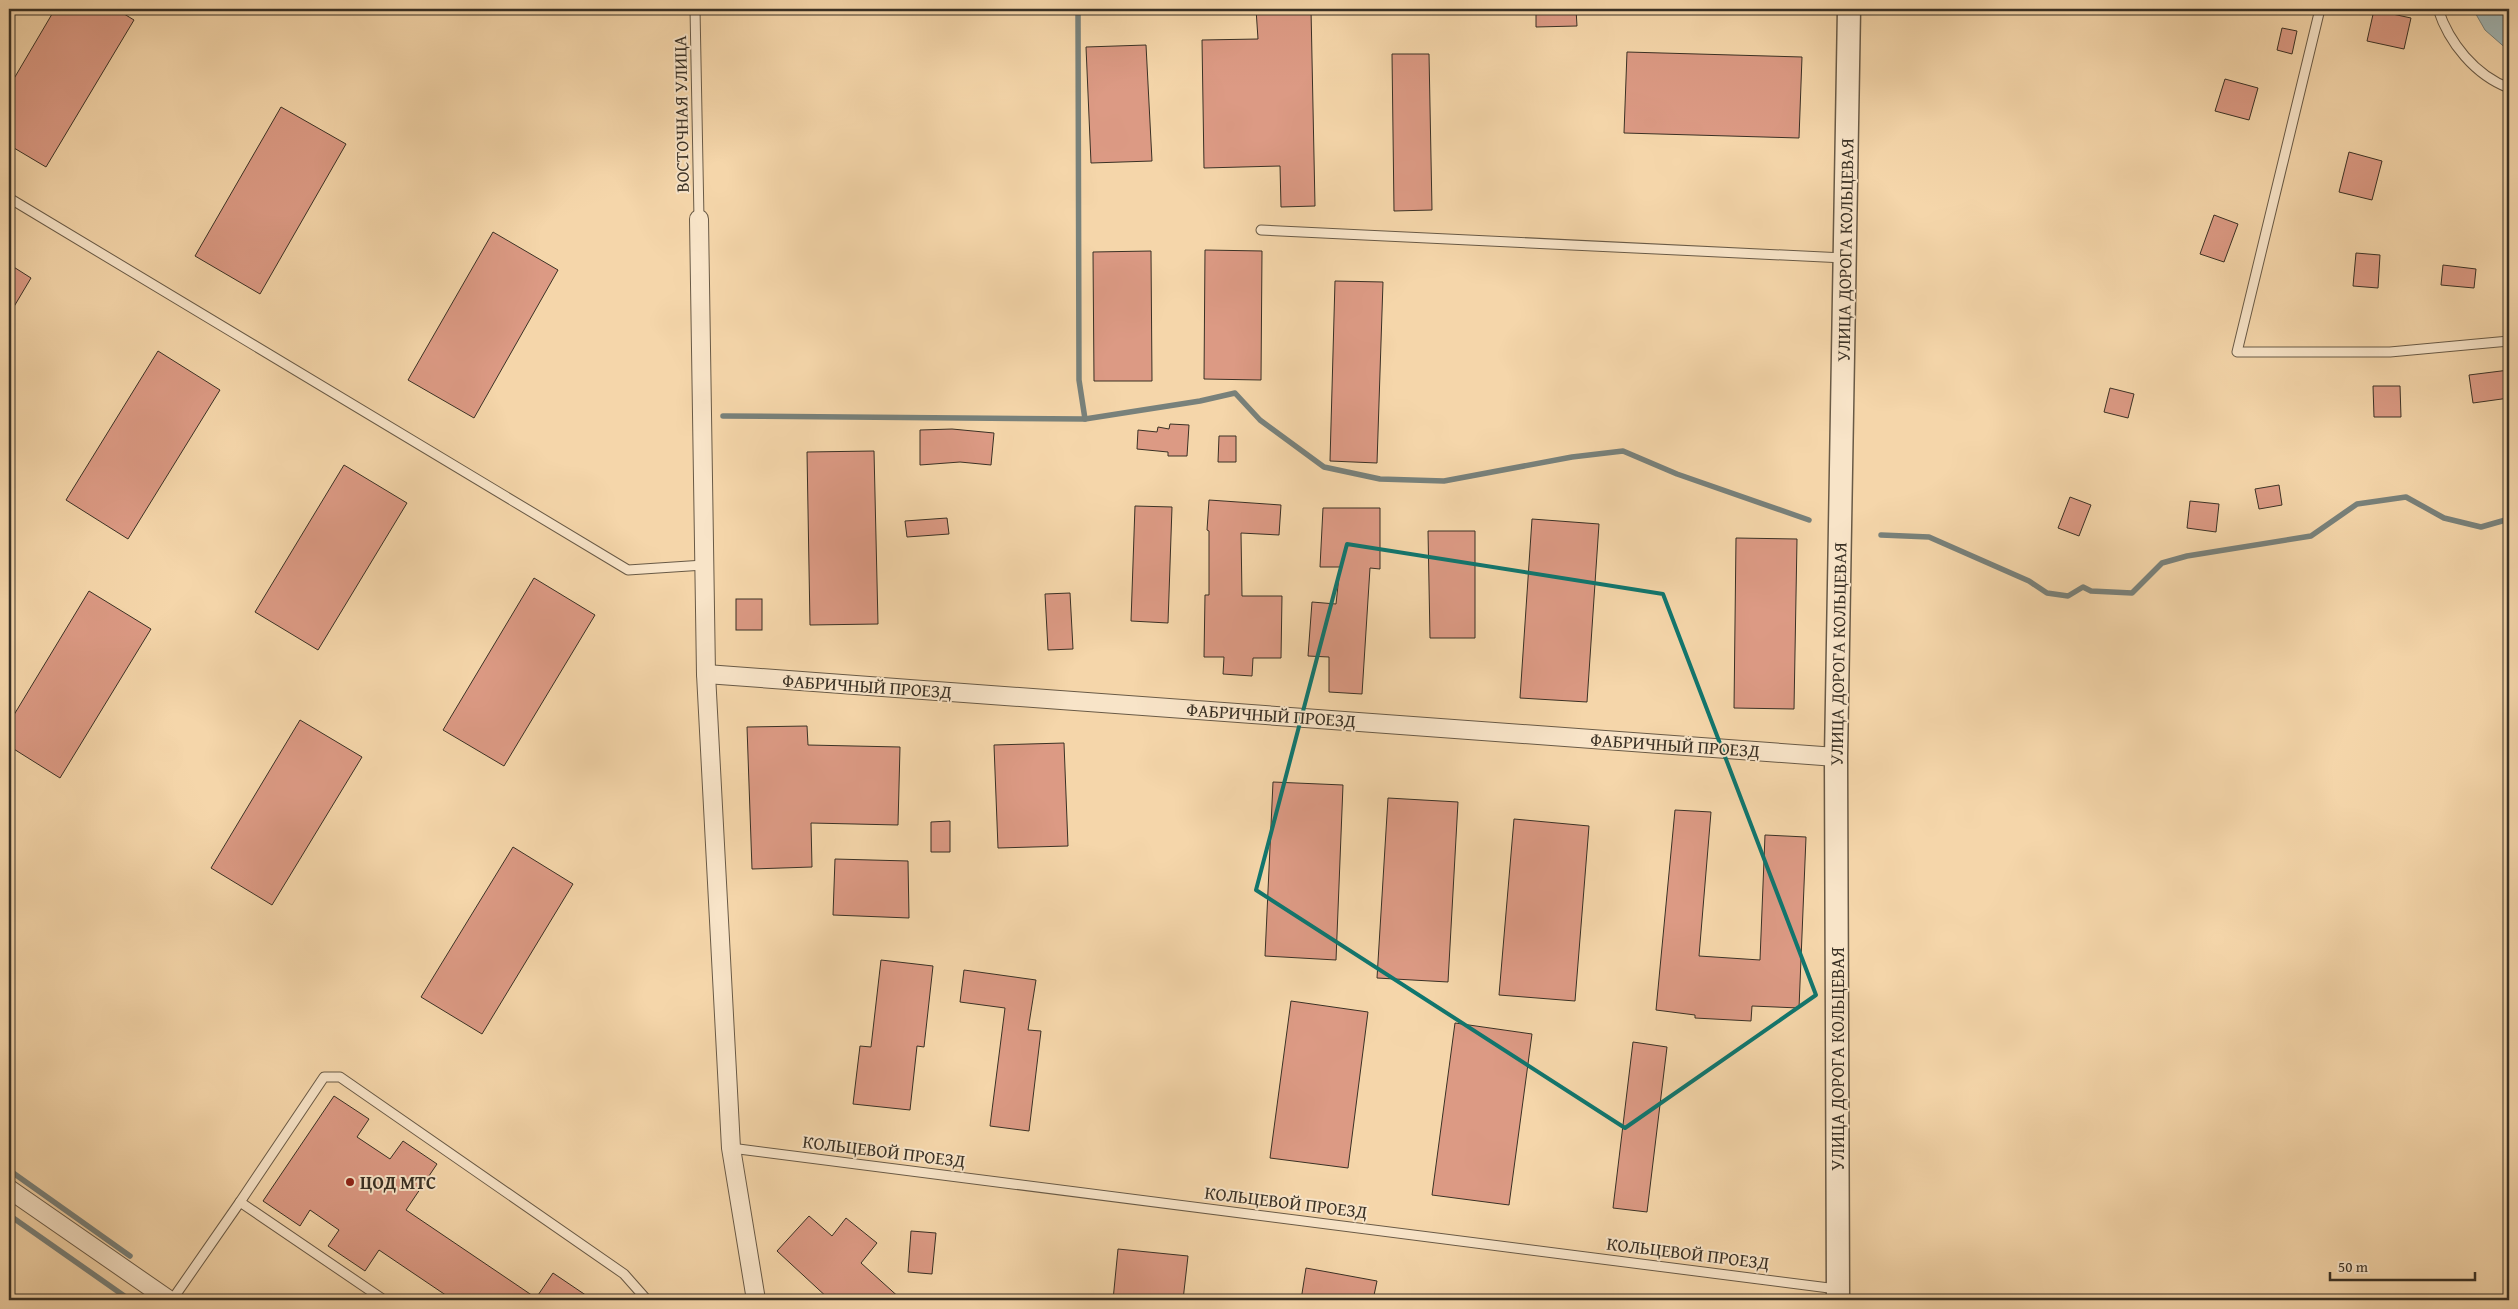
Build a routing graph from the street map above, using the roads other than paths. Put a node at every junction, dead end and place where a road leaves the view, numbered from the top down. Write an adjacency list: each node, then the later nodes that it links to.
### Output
1 (695, 9): 7 (lane, ВОСТОЧНАЯ УЛИЦА)
2 (1849, 9): 9 (street, УЛИЦА ДОРОГА КОЛЬЦЕВАЯ)
3 (2320, 9): 10 (lane)
4 (2438, 9): 5 (lane)
5 (2509, 88)
6 (9, 198): 11 (lane)
7 (699, 219): 11 (street)
8 (1261, 230): 9 (lane)
9 (1844, 258): 13 (street, УЛИЦА ДОРОГА КОЛЬЦЕВАЯ)
10 (2509, 341)
11 (704, 566): 12 (street)
12 (706, 674): 13 (street, ФАБРИЧНЫЙ ПРОЕЗД); 14 (street)
13 (1836, 757): 17 (street, УЛИЦА ДОРОГА КОЛЬЦЕВАЯ)
14 (731, 1148): 17 (lane, КОЛЬЦЕВОЙ ПРОЕЗД); 21 (street)
15 (9, 1189): 18 (street)
16 (240, 1202): 18 (lane); 19 (lane); 20 (lane)
17 (1838, 1295)
18 (170, 1300)
19 (384, 1300)
20 (647, 1300)
21 (756, 1300)

